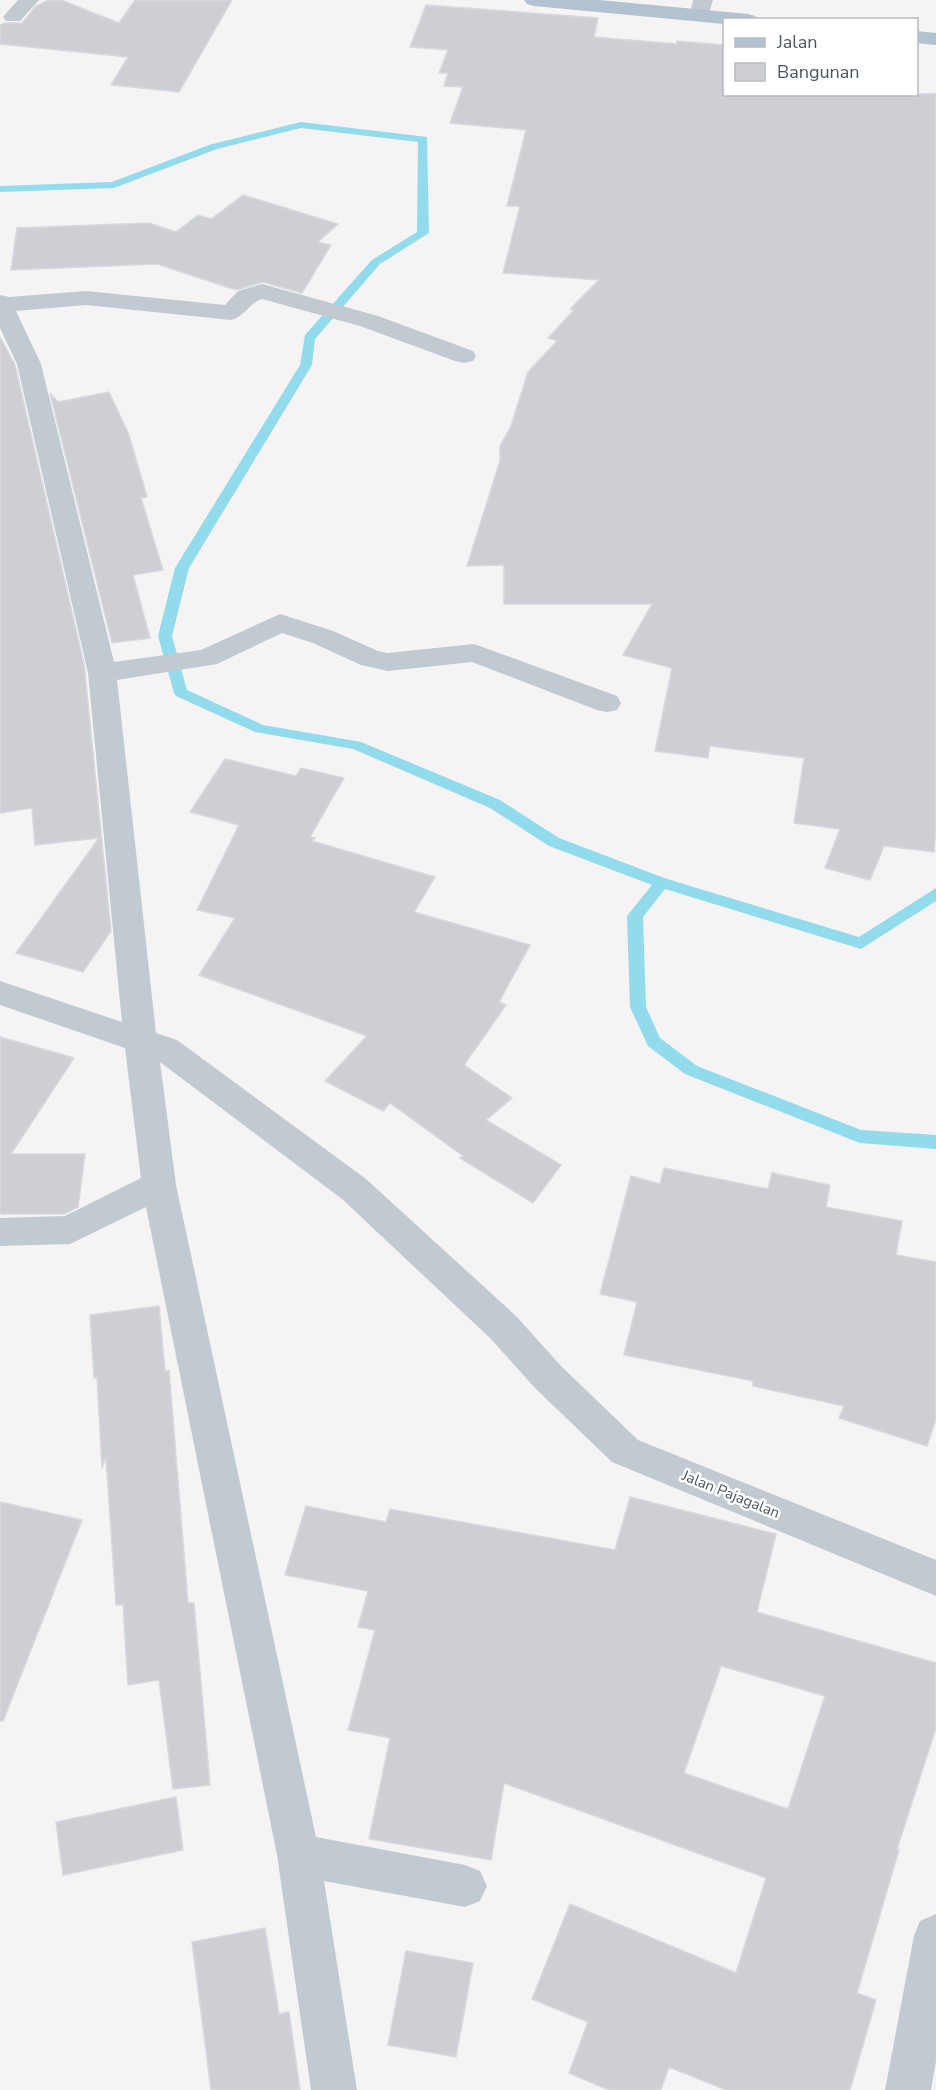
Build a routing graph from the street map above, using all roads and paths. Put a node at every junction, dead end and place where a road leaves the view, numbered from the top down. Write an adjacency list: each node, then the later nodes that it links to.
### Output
1 (29, 0): 4 (street)
2 (534, 0): 3 (main road)
3 (702, 7): 5 (main road)
4 (13, 17)
5 (741, 18)
6 (918, 37): 7 (main road)
7 (936, 39)
8 (1, 304): 9 (street); 10 (street)
9 (464, 356)
10 (102, 673): 11 (street); 13 (street)
11 (608, 703)
12 (0, 993): 13 (street, Jalan Pajagalan)
13 (140, 1040): 14 (street); 16 (street, Jalan Pajagalan)
14 (159, 1185): 15 (street); 17 (street)
15 (0, 1232)
16 (936, 1578)
17 (298, 1855): 18 (street); 20 (street)
18 (465, 1886)
19 (936, 1936): 21 (street)
20 (334, 2090)
21 (908, 2090)

